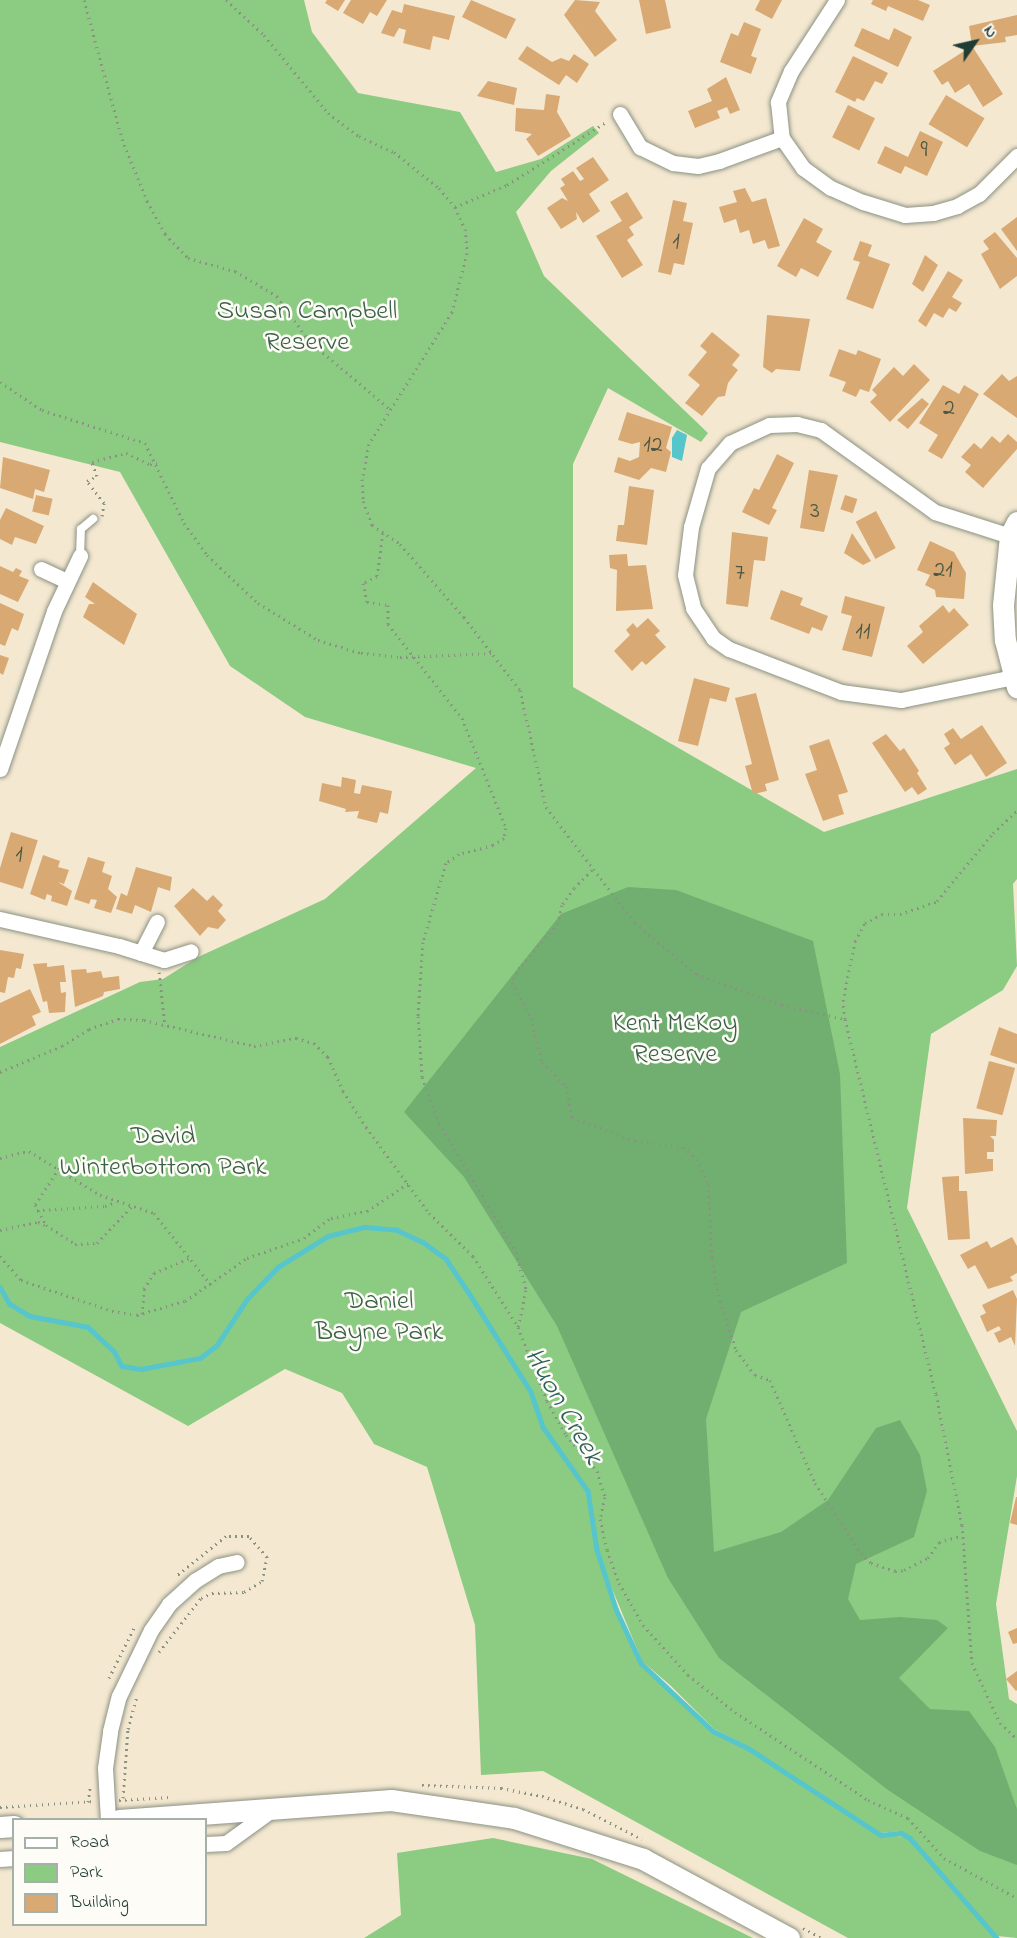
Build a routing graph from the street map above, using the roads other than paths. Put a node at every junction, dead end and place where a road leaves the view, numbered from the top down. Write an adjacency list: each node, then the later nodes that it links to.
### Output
1 (837, 0): 3 (street)
2 (620, 114): 3 (street)
3 (782, 138): 4 (street)
4 (1017, 156)
5 (93, 519): 7 (lane)
6 (1014, 529): 10 (street); 10 (street)
7 (80, 556): 9 (street)
8 (41, 569): 9 (street)
9 (67, 581): 11 (street)
10 (1015, 682)
11 (0, 769)
12 (0, 919): 15 (street)
13 (157, 922): 15 (street)
14 (191, 951): 15 (street)
15 (141, 952)
16 (237, 1562): 19 (street)
17 (276, 1807): 18 (street); 20 (street); 21 (street)
18 (121, 1810)
19 (108, 1818)
20 (207, 1844)
21 (789, 1938)

